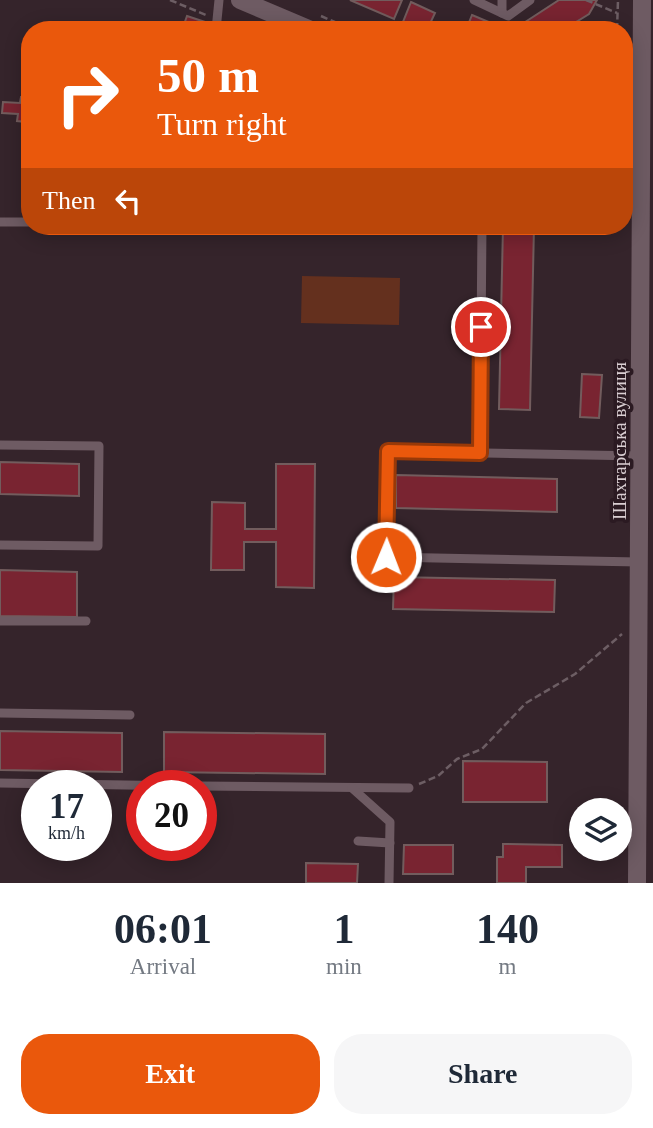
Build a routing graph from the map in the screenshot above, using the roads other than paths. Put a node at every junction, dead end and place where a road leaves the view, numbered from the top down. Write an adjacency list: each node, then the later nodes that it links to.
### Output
1 (219, 0): 8 (lane)
2 (240, 0): 9 (street)
3 (474, 0): 7 (lane)
4 (502, 0): 7 (lane)
5 (530, 0): 7 (lane)
6 (642, 0): 10 (street, Шахтарська вулиця)
7 (502, 13)
8 (217, 21)
9 (290, 21)
10 (647, 106): 11 (street, Шахтарська вулиця)
11 (640, 179): 15 (street, Шахтарська вулиця)
12 (0, 222): 13 (lane)
13 (21, 222)
14 (482, 235): 17 (lane)
15 (647, 312): 18 (street, Шахтарська вулиця)
16 (0, 445): 19 (lane)
17 (480, 453): 18 (lane); 20 (lane)
18 (640, 456): 20 (street, Шахтарська вулиця)
19 (0, 545)
20 (639, 562): 33 (street, Шахтарська вулиця)
21 (0, 621): 22 (lane)
22 (86, 621)
23 (0, 713): 24 (lane)
24 (130, 715)
25 (0, 783): 26 (lane)
26 (126, 785)
27 (217, 786): 28 (lane)
28 (352, 788): 29 (lane); 31 (lane)
29 (409, 788)
30 (358, 841): 31 (lane)
31 (390, 843): 32 (lane)
32 (389, 883)
33 (637, 883)

